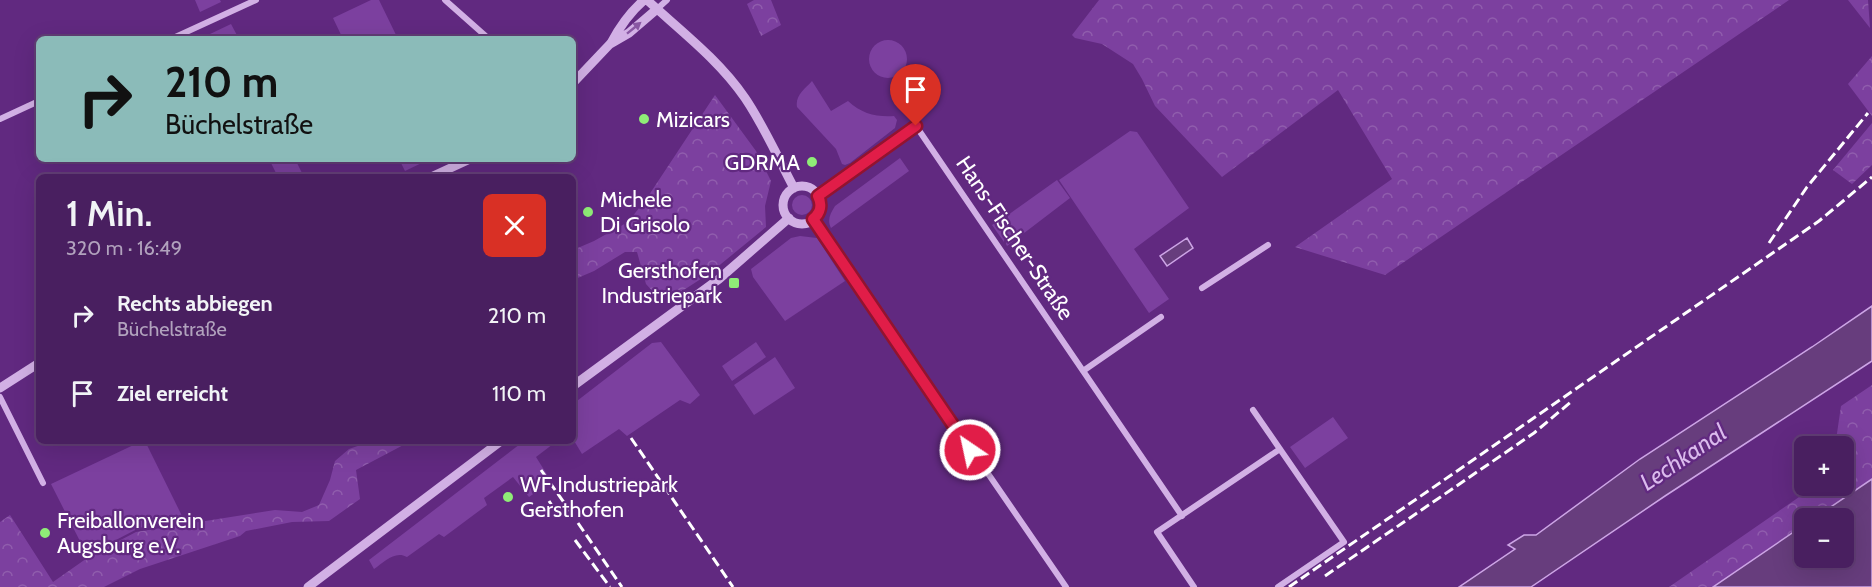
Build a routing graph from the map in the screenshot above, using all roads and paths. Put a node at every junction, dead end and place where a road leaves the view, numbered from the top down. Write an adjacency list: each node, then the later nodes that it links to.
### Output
1 (256, 0): 6 (street)
2 (446, 0): 7 (street)
3 (645, 0): 5 (street); 8 (street)
4 (667, 0): 5 (street)
5 (657, 9): 8 (street, one-way to 5); 14 (street)
6 (178, 36)
7 (486, 36)
8 (610, 44): 9 (street)
9 (576, 80)
10 (36, 102): 11 (street)
11 (0, 119)
12 (464, 162): 13 (street)
13 (438, 174)
14 (794, 188): 15 (street); 16 (street)
15 (818, 196): 17 (street); 22 (street, Hans-Fischer-Straße)
16 (789, 218): 17 (street); 23 (street)
17 (813, 219): 32 (street)
18 (1268, 245): 19 (street)
19 (1202, 288)
20 (1161, 317): 22 (street)
21 (36, 365): 24 (street)
22 (1083, 371): 30 (street, Hans-Fischer-Straße)
23 (576, 384)
24 (0, 388)
25 (0, 397): 29 (street)
26 (1252, 410): 28 (street)
27 (497, 444): 31 (street)
28 (1280, 449): 30 (street); 34 (street)
29 (43, 483)
30 (1182, 516): 33 (street)
31 (308, 587)
32 (1066, 587)
33 (1194, 587)
34 (1278, 587)

